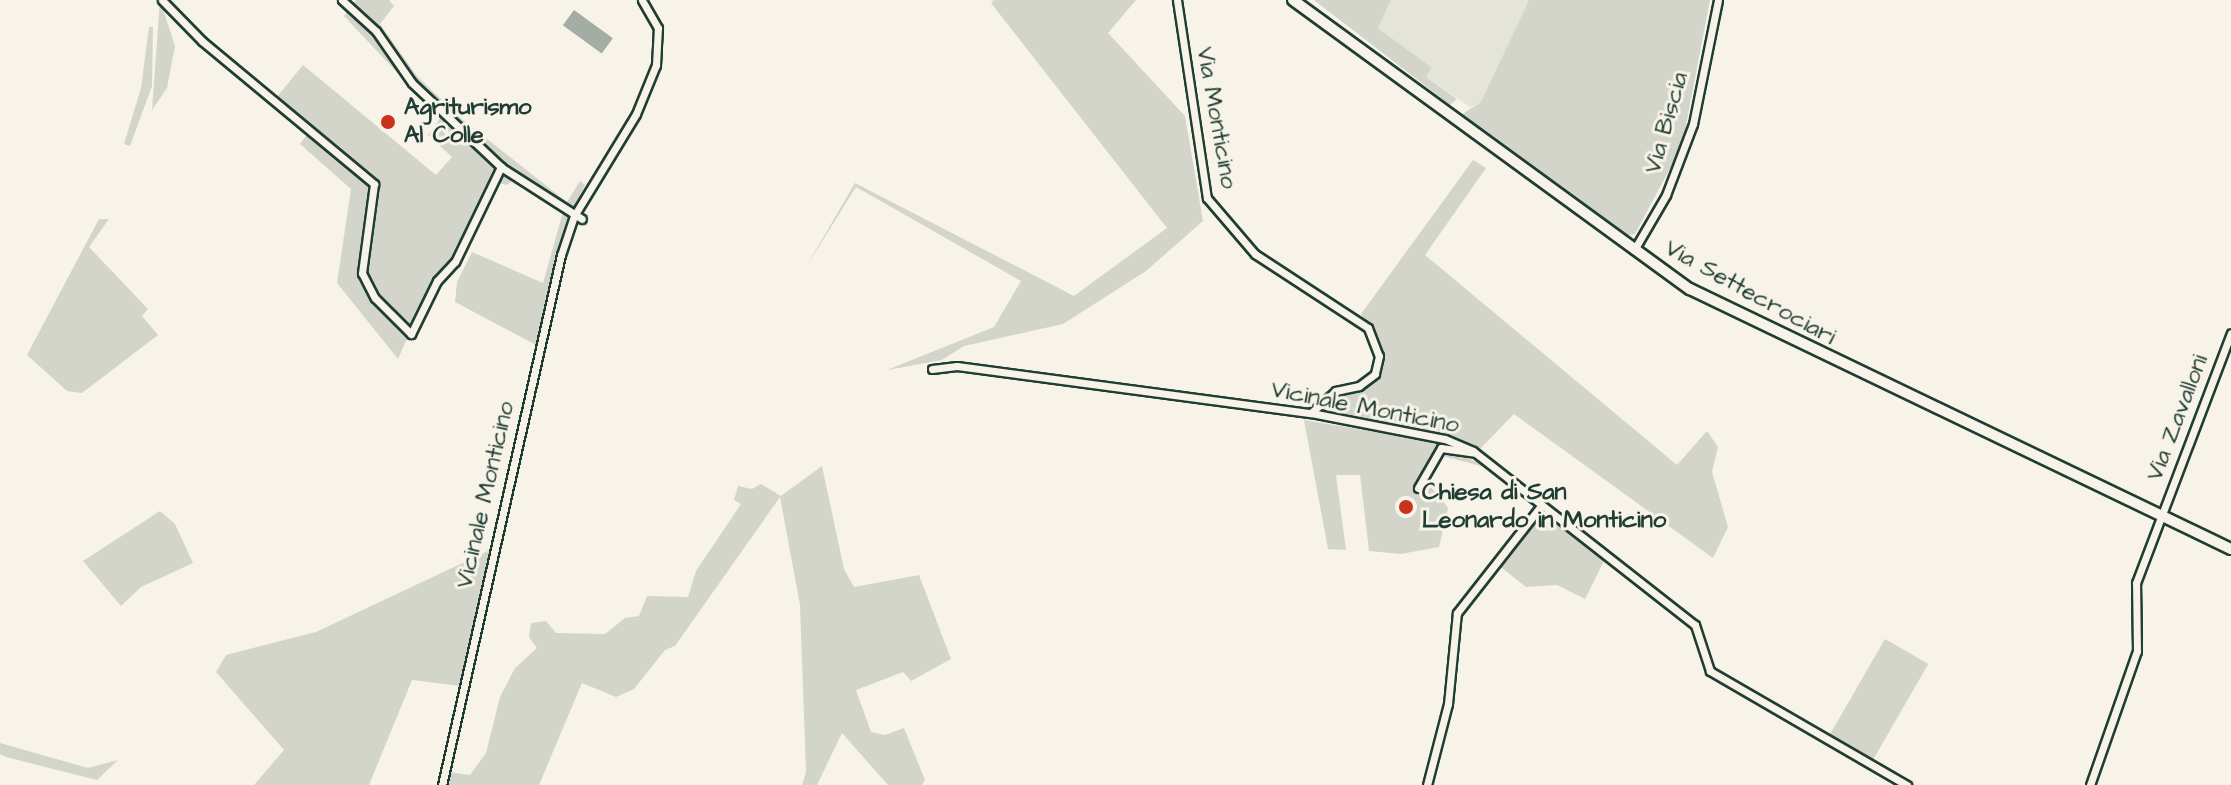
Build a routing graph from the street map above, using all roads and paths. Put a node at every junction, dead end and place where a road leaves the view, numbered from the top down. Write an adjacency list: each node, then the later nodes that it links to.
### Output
1 (162, 0): 7 (street)
2 (342, 0): 7 (street)
3 (642, 0): 8 (street, Vicinale Monticino)
4 (1177, 0): 12 (street, Via Monticino)
5 (1293, 0): 9 (main road, Via Settecrociari)
6 (1718, 0): 9 (street, Via Biscia)
7 (501, 167): 8 (street)
8 (578, 217): 18 (street, Vicinale Monticino)
9 (1634, 250): 16 (main road, Via Settecrociari)
10 (2231, 333): 16 (street, Via Zavalloni)
11 (932, 369): 12 (street, Vicinale Monticino)
12 (1311, 413): 13 (street, Vicinale Monticino)
13 (1475, 453): 14 (street); 15 (street, Vicinale Monticino)
14 (1418, 488)
15 (1540, 507): 19 (street); 20 (street, Vicinale Monticino)
16 (2161, 516): 17 (main road, Via Settecrociari); 21 (street, Via Zavalloni)
17 (2231, 549)
18 (442, 785)
19 (1427, 785)
20 (1907, 785)
21 (2090, 785)

